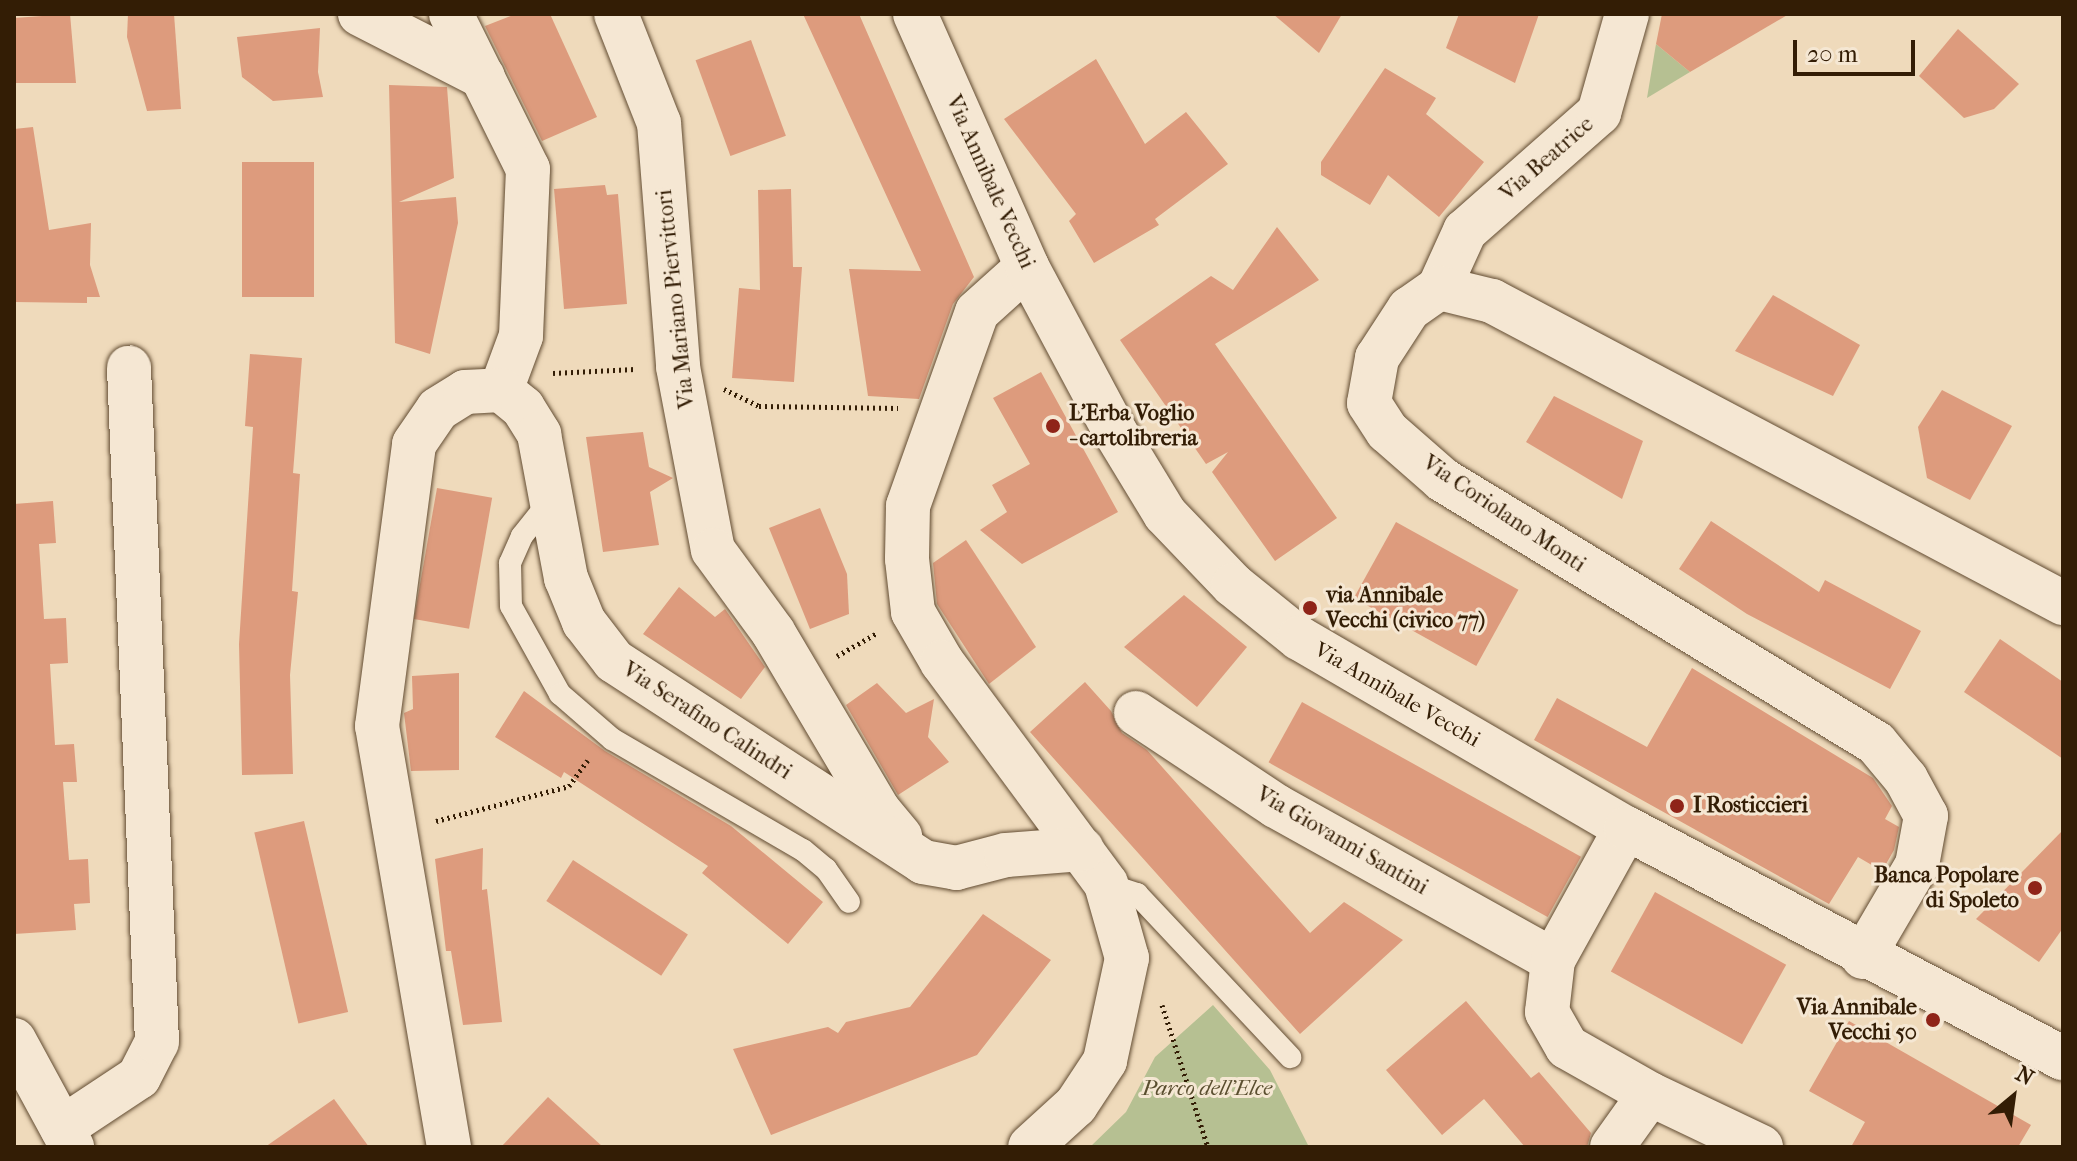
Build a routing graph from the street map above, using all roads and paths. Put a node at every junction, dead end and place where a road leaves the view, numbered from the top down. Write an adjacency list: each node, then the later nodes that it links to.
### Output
1 (360, 14): 6 (street)
2 (451, 14): 6 (street)
3 (616, 14): 9 (street, Via Mariano Piervittori)
4 (915, 14): 7 (street, Via Annibale Vecchi)
5 (1627, 14): 8 (street, Via Beatrice)
6 (483, 77): 11 (street)
7 (1027, 267): 13 (street); 18 (street, Via Annibale Vecchi)
8 (1439, 288): 15 (street); 23 (street, Via Coriolano Monti)
9 (678, 367): 11 (path); 20 (street, Via Mariano Piervittori)
10 (129, 368): 30 (street)
11 (503, 382): 14 (street, Via Serafino Calindri); 19 (street)
12 (759, 406): 13 (path)
13 (943, 409): 21 (street)
14 (551, 500): 17 (lane); 20 (street, Via Serafino Calindri)
15 (2063, 603)
16 (1136, 713): 25 (street, Via Giovanni Santini)
17 (607, 735): 19 (path); 22 (lane)
18 (1626, 828): 23 (street, Via Annibale Vecchi); 25 (street)
19 (395, 831): 31 (street)
20 (923, 862): 21 (street, Via Serafino Calindri)
21 (1094, 867): 24 (street); 27 (lane)
22 (849, 902)
23 (1863, 957): 28 (street, Via Annibale Vecchi)
24 (1127, 958): 32 (street); 33 (path)
25 (1553, 960): 29 (street)
26 (14, 1040): 30 (street)
27 (1290, 1057)
28 (2063, 1058)
29 (1650, 1094): 34 (street); 35 (street)
30 (67, 1137)
31 (449, 1147)
32 (1030, 1147)
33 (1208, 1147)
34 (1612, 1147)
35 (1761, 1147)

